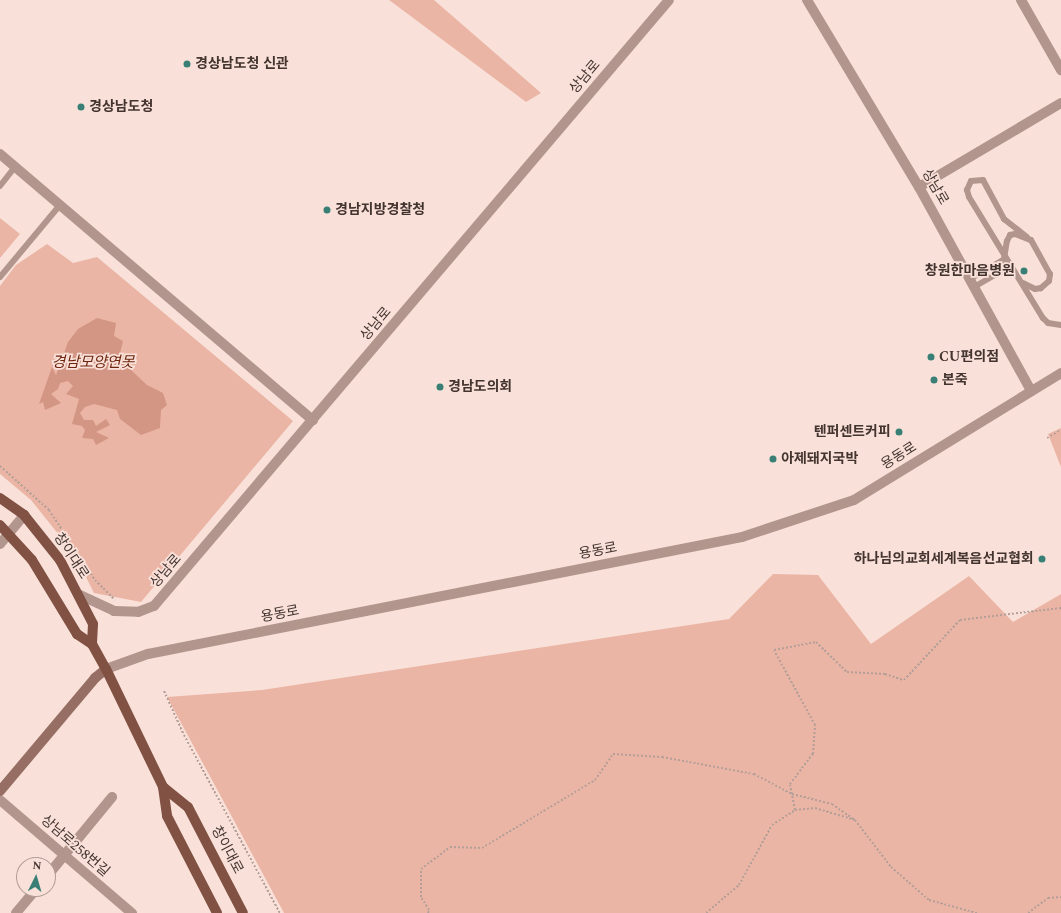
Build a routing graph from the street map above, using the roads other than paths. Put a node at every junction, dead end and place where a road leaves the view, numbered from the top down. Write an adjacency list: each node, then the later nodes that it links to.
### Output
1 (669, 0): 19 (street, 상남로)
2 (807, 0): 9 (street, 상남로)
3 (1021, 0): 4 (street)
4 (1061, 70)
5 (1061, 103): 9 (street)
6 (0, 154): 7 (street)
7 (15, 167): 8 (lane); 10 (street)
8 (0, 186)
9 (919, 187): 15 (street, 상남로)
10 (60, 205): 13 (lane); 19 (street)
11 (1027, 237): 12 (lane); 12 (lane); 14 (lane)
12 (1005, 257): 14 (lane); 15 (lane)
13 (0, 276)
14 (1021, 281): 15 (lane); 16 (lane)
15 (972, 283): 18 (street, 상남로)
16 (1061, 325)
17 (1061, 374): 18 (street, 용동로)
18 (1031, 391): 27 (street, 용동로)
19 (313, 420): 25 (street, 상남로)
20 (0, 498): 21 (main road, 창이대로)
21 (24, 515): 23 (street); 25 (main road, 창이대로)
22 (0, 525): 23 (main road, 창이대로)
23 (9, 533): 24 (street); 26 (main road, 창이대로)
24 (0, 544)
25 (80, 595): 26 (main road, 창이대로)
26 (92, 644): 27 (main road, 창이대로)
27 (106, 669): 28 (main road, 창이대로); 29 (main road)
28 (164, 787): 37 (main road, 창이대로); 38 (main road, 창이대로)
29 (0, 791)
30 (112, 797): 32 (street)
31 (0, 800): 32 (street, 상남로258번길)
32 (64, 855): 33 (street); 36 (street, 상남로258번길)
33 (56, 865)
34 (30, 897): 35 (street)
35 (19, 912)
36 (132, 913)
37 (217, 913)
38 (243, 913)

